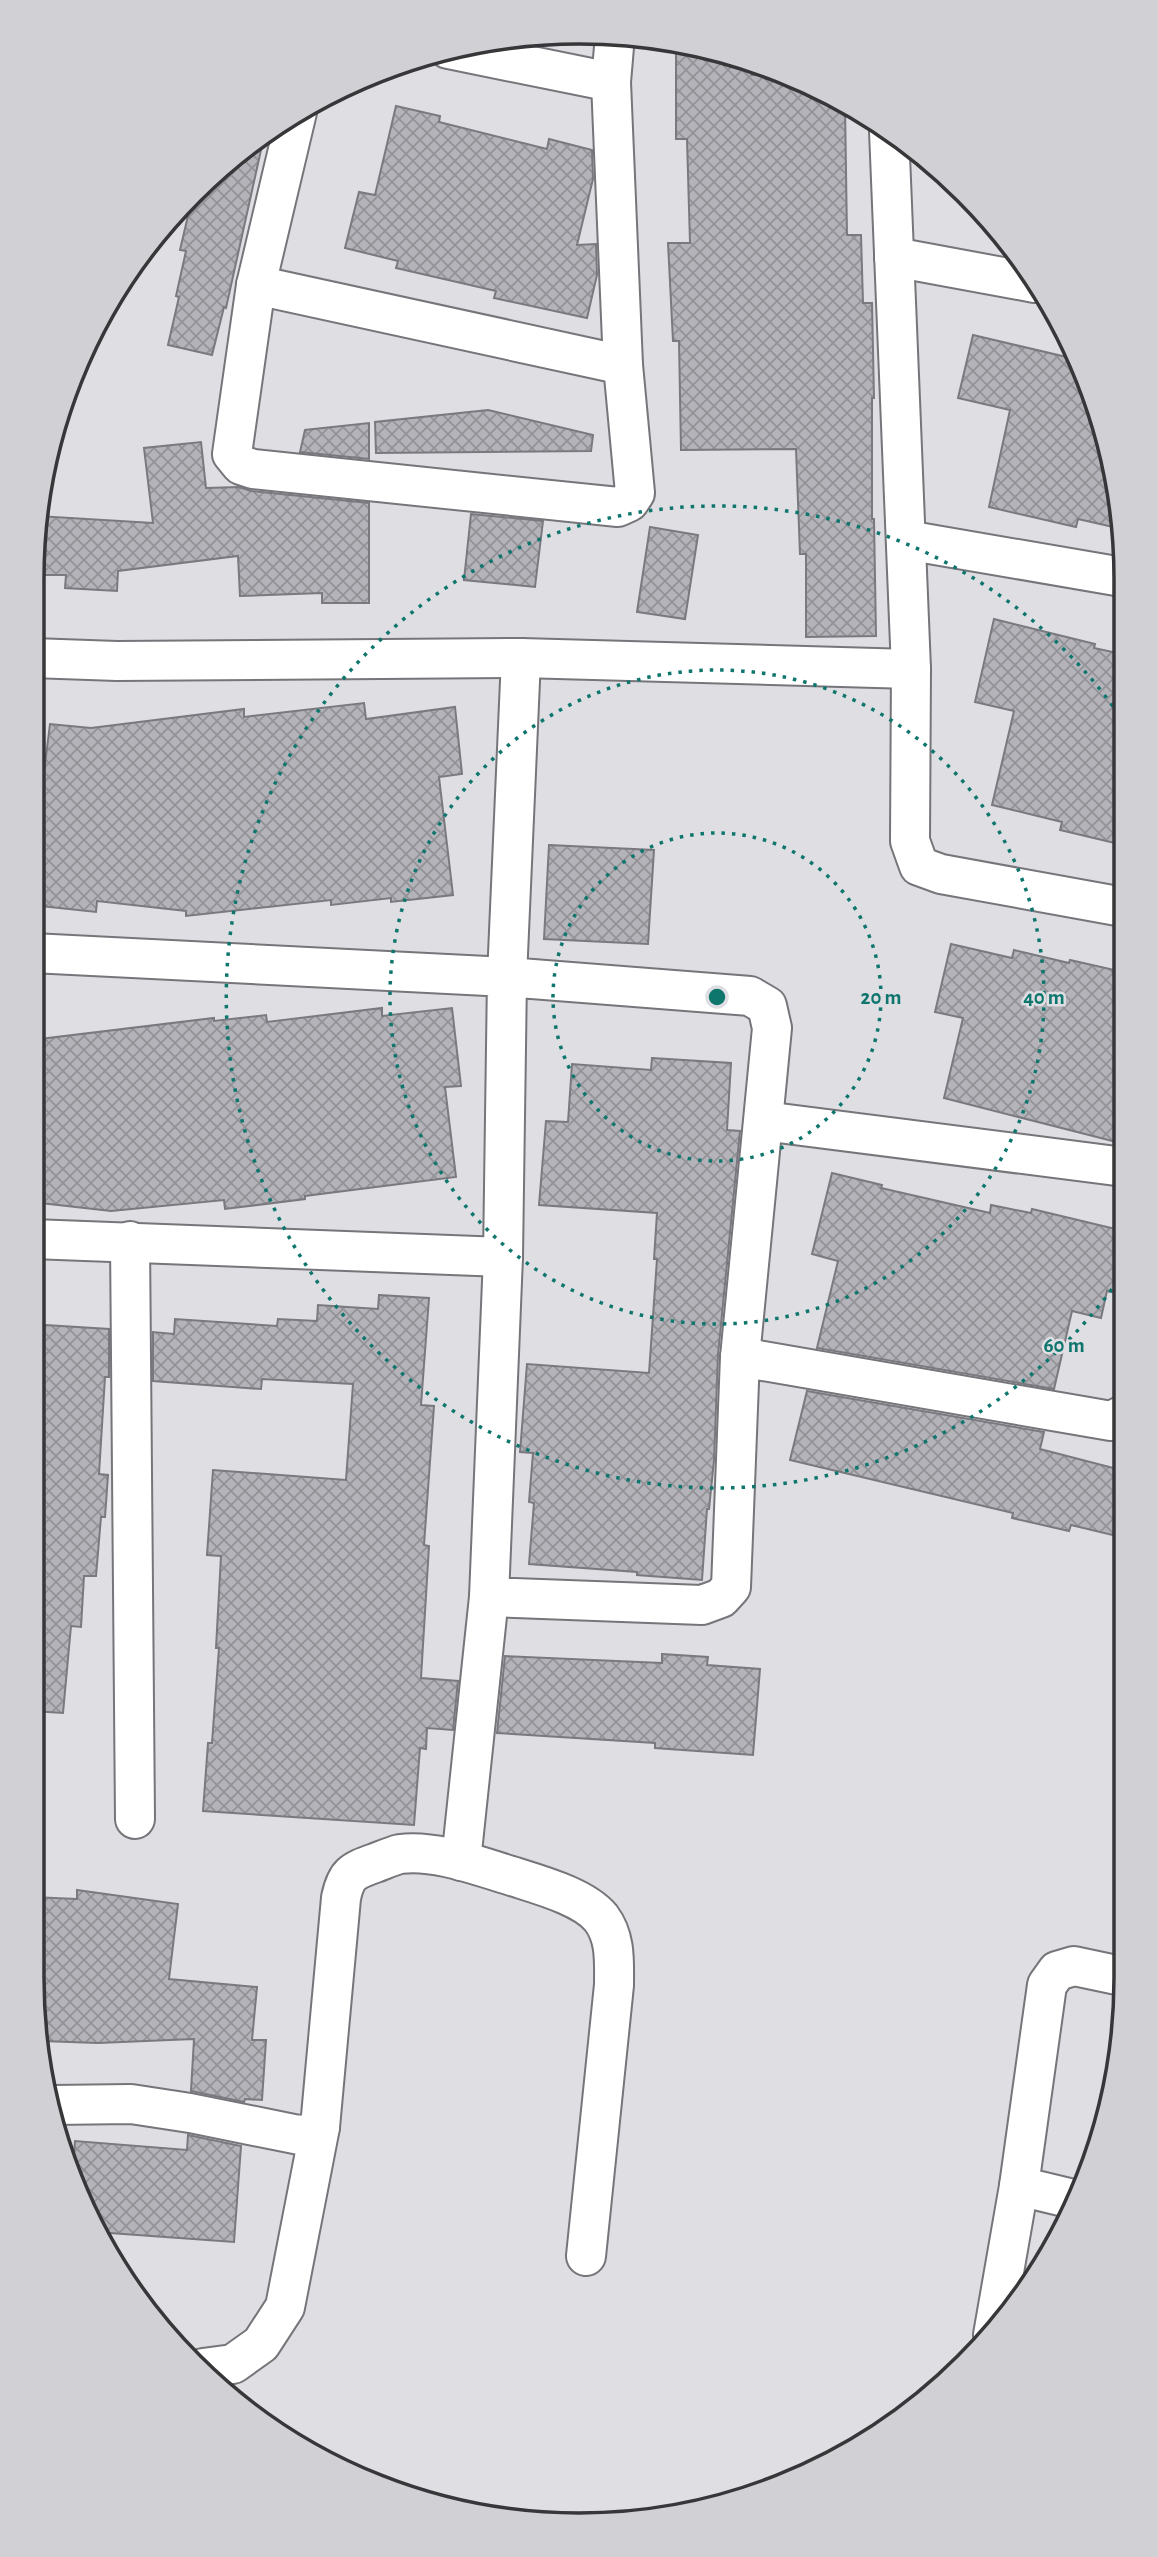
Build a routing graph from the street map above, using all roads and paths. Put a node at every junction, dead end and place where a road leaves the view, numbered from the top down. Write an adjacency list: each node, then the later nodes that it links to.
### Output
1 (614, 45): 3 (street)
2 (474, 54): 3 (street)
3 (611, 82): 9 (street)
4 (294, 126): 8 (street)
5 (889, 143): 6 (street)
6 (894, 257): 7 (street); 10 (street)
7 (1023, 281)
8 (256, 285): 9 (street); 9 (street)
9 (623, 365)
10 (906, 540): 11 (street); 14 (street)
11 (1114, 576)
12 (44, 658): 13 (street)
13 (521, 658): 14 (street); 17 (street)
14 (911, 668): 15 (street)
15 (1114, 905)
16 (44, 954): 17 (street)
17 (507, 977): 18 (street); 22 (street)
18 (764, 1121): 19 (street); 23 (street)
19 (1114, 1166)
20 (44, 1239): 21 (street)
21 (130, 1241): 22 (street); 26 (street)
22 (503, 1257): 25 (street)
23 (740, 1357): 24 (street); 25 (street)
24 (1114, 1419)
25 (489, 1597): 27 (street)
26 (135, 1819)
27 (461, 1861): 30 (street); 33 (street)
28 (1114, 1975): 31 (street)
29 (59, 2105): 30 (street)
30 (320, 2127): 35 (street)
31 (1019, 2186): 32 (street); 34 (street)
32 (1067, 2198)
33 (586, 2256)
34 (997, 2312)
35 (212, 2367)

